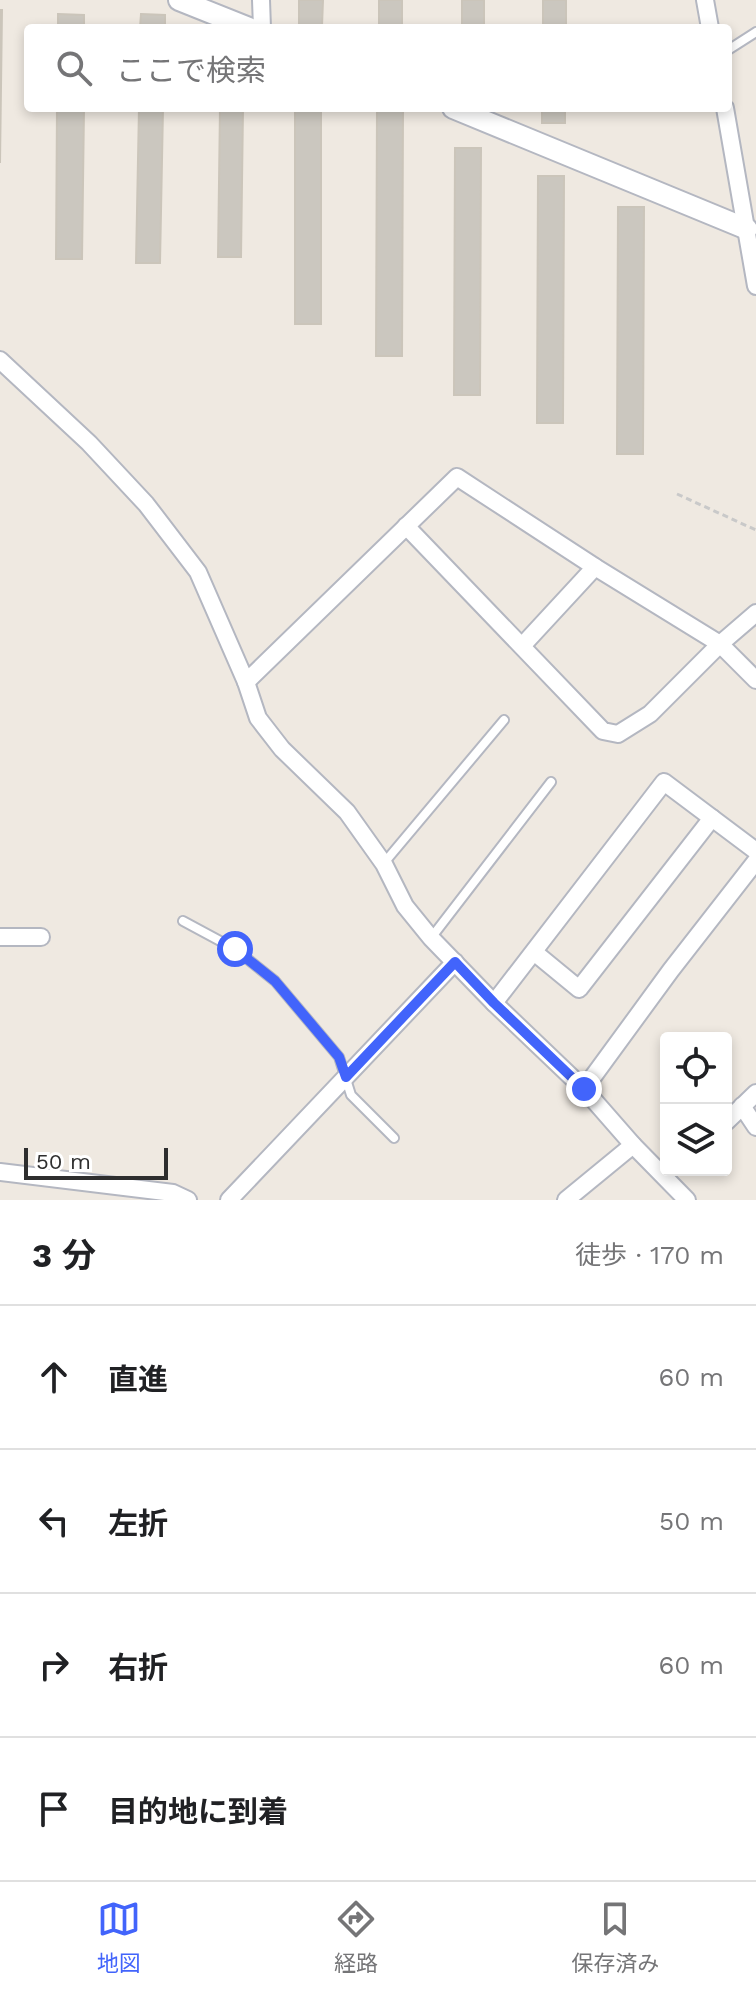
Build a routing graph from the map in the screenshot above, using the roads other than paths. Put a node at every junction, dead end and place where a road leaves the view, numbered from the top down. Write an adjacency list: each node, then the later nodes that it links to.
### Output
1 (179, 0): 4 (street)
2 (261, 0): 5 (street)
3 (705, 0): 6 (street)
4 (239, 24)
5 (262, 24)
6 (709, 24)
7 (756, 32): 8 (lane)
8 (732, 47)
9 (463, 112): 11 (street)
10 (726, 112): 11 (street)
11 (747, 229): 12 (street)
12 (756, 286)
13 (0, 360): 20 (street)
14 (406, 526): 15 (street); 18 (street); 20 (street)
15 (595, 567): 17 (street); 18 (street)
16 (756, 613): 17 (street)
17 (720, 644): 18 (street); 19 (street)
18 (522, 646)
19 (756, 680)
20 (246, 682): 26 (street)
21 (504, 720): 26 (lane)
22 (551, 782): 30 (lane)
23 (712, 818): 24 (street); 31 (street); 31 (street)
24 (756, 851)
25 (756, 861): 35 (street)
26 (384, 864): 30 (street)
27 (183, 921): 34 (lane)
28 (0, 937): 29 (street)
29 (41, 937)
30 (431, 938): 32 (street)
31 (534, 952): 33 (street)
32 (455, 962): 33 (street); 34 (street)
33 (494, 1003): 35 (street)
34 (346, 1077): 40 (lane); 46 (street)
35 (584, 1089): 41 (street)
36 (756, 1093): 37 (street)
37 (742, 1106): 38 (street); 39 (street)
38 (732, 1116)
39 (756, 1127)
40 (394, 1138)
41 (633, 1145): 42 (street); 47 (street)
42 (660, 1166)
43 (0, 1172): 45 (street)
44 (672, 1176): 48 (street)
45 (188, 1200)
46 (229, 1200)
47 (566, 1200)
48 (687, 1200)

